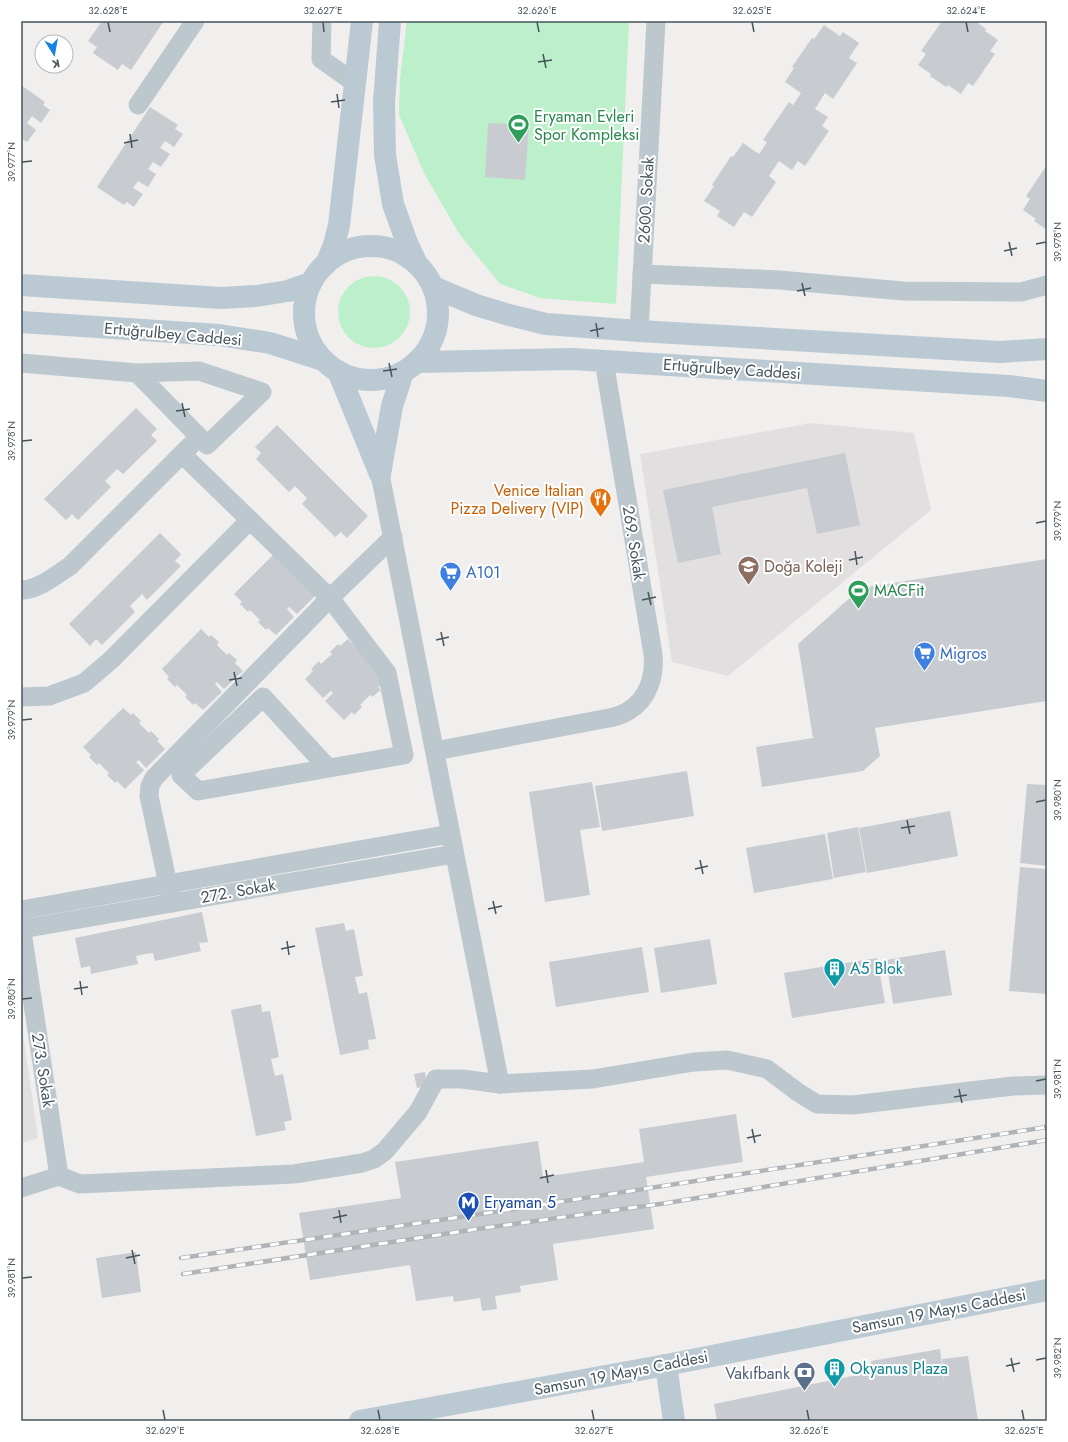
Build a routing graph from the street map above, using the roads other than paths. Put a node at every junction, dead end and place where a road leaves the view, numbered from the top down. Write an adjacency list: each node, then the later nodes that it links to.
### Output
1 (196, 21): 7 (street)
2 (322, 21): 6 (street)
3 (362, 21): 6 (main road)
4 (390, 21): 8 (main road)
5 (656, 21): 10 (street, 2600. Sokak)
6 (355, 83): 9 (main road)
7 (138, 105)
8 (416, 262): 9 (main road); 14 (main road)
9 (326, 264): 11 (main road)
10 (642, 274): 13 (street); 16 (street, 2600. Sokak)
11 (311, 282): 12 (main road); 20 (main road)
12 (21, 285)
13 (1047, 285)
14 (434, 287): 16 (main road, Ertuğrulbey Caddesi); 21 (main road)
15 (21, 322): 20 (main road, Ertuğrulbey Caddesi)
16 (639, 331): 17 (main road, Ertuğrulbey Caddesi)
17 (1047, 349)
18 (604, 361): 21 (main road, Ertuğrulbey Caddesi); 23 (main road, Ertuğrulbey Caddesi); 32 (street, 269. Sokak)
19 (21, 363): 22 (street)
20 (330, 365): 21 (main road); 26 (main road)
21 (410, 367): 26 (main road)
22 (137, 373): 24 (street); 24 (street)
23 (1047, 391)
24 (199, 437): 25 (street)
25 (182, 454): 27 (street); 29 (street)
26 (380, 474): 28 (street)
27 (250, 520): 30 (street); 31 (street)
28 (393, 537): 30 (street); 32 (street)
29 (21, 590)
30 (330, 598): 33 (street); 36 (street)
31 (21, 697)
32 (435, 751): 34 (street)
33 (328, 768): 33 (street)
34 (450, 834): 35 (street); 36 (street, 272. Sokak)
35 (454, 854): 37 (street, 272. Sokak); 40 (street)
36 (168, 884): 37 (street); 38 (street, 272. Sokak)
37 (172, 903): 39 (street, 272. Sokak)
38 (21, 910)
39 (21, 927): 42 (street, 273. Sokak)
40 (500, 1084): 41 (street); 42 (street)
41 (1047, 1085)
42 (59, 1176): 43 (street)
43 (21, 1188)
44 (1047, 1290): 45 (main road, Samsun 19 Mayıs Caddesi)
45 (666, 1365): 46 (main road, Samsun 19 Mayıs Caddesi); 47 (main road)
46 (360, 1421)
47 (674, 1421)

